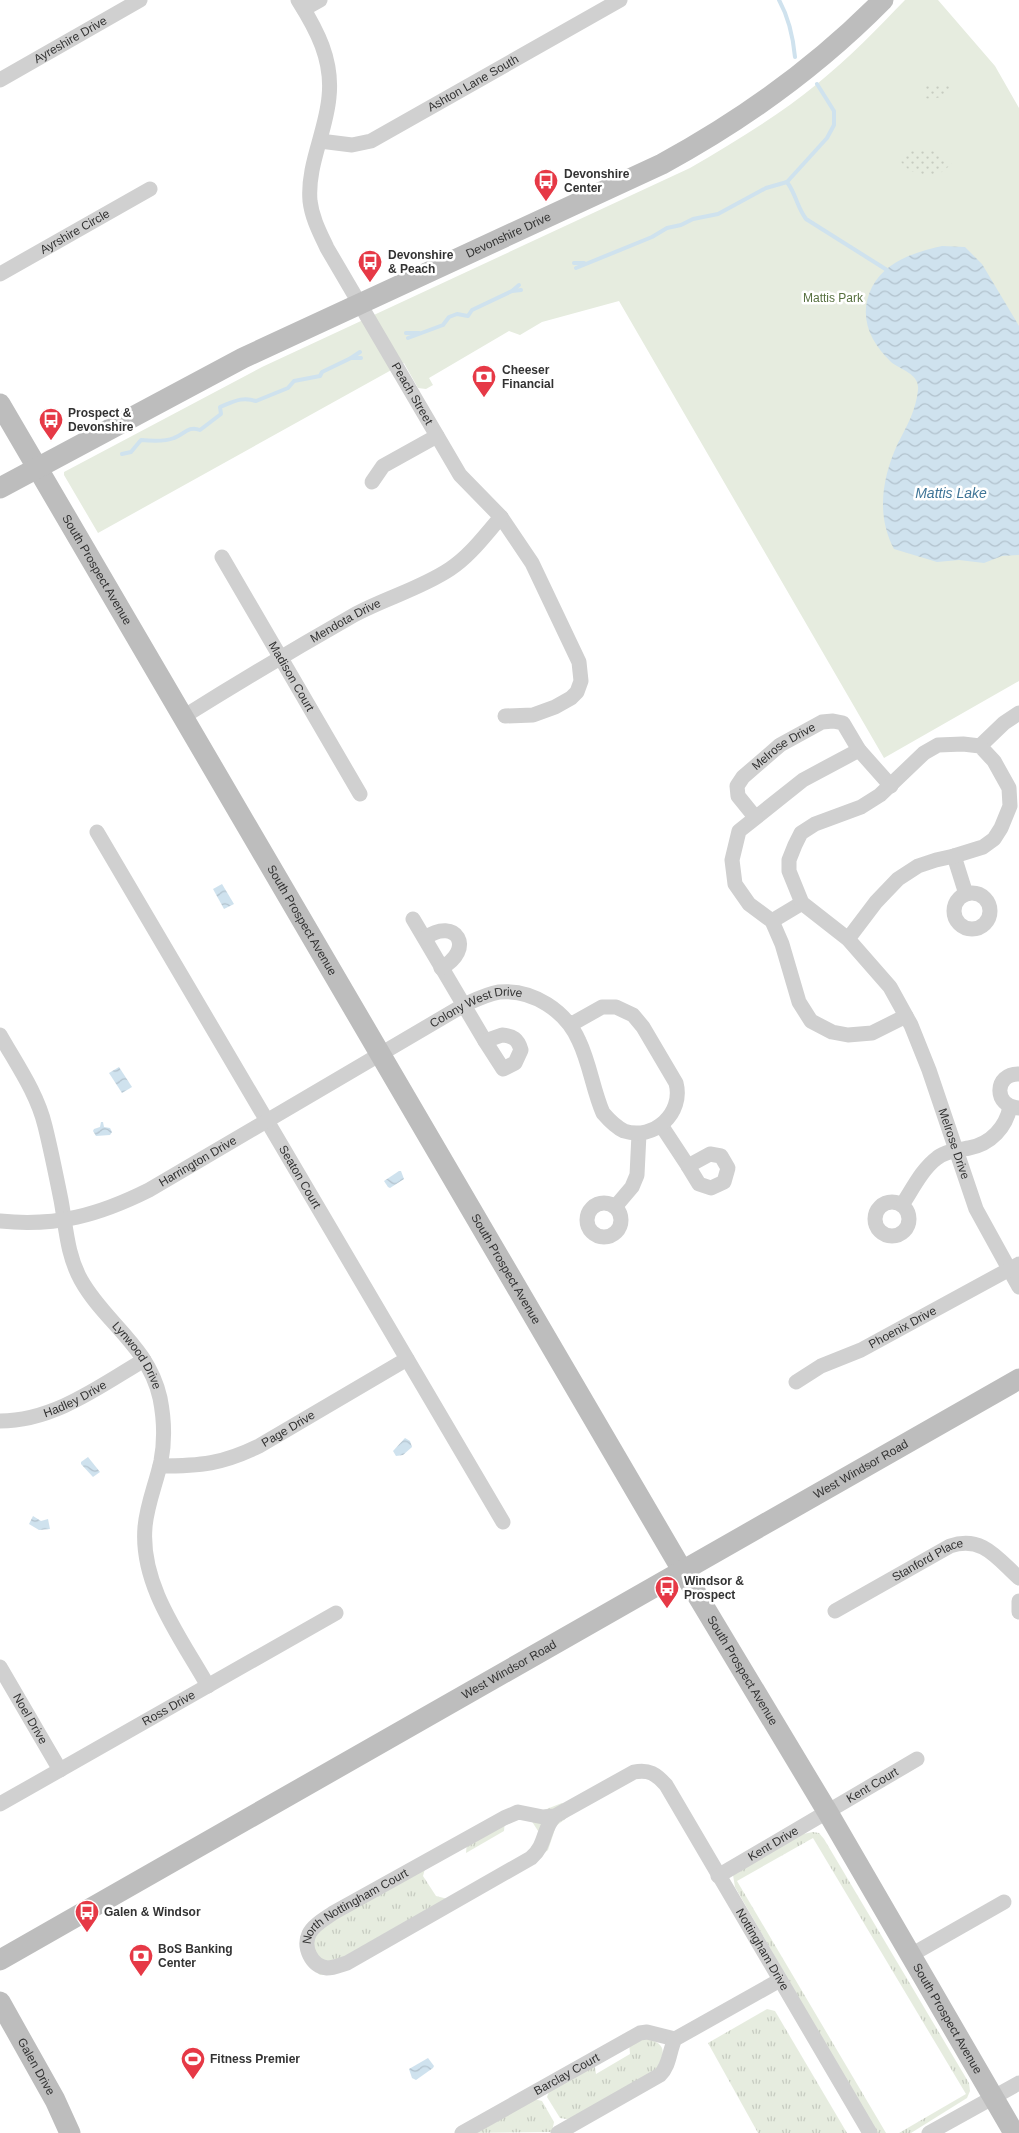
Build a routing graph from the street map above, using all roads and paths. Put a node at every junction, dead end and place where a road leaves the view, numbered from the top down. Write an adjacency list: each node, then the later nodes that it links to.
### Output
1 (140, 0): 6 (street, Ayreshire Drive)
2 (320, 0): 5 (street)
3 (620, 0): 7 (street, Ashton Lane South)
4 (883, 0): 10 (main road, Devonshire Drive)
5 (301, 4): 7 (street, Peach Street)
6 (0, 80)
7 (320, 141): 10 (street, Peach Street)
8 (150, 189): 9 (street, Ayrshire Circle)
9 (0, 274)
10 (359, 302): 12 (street, Peach Street); 13 (main road, Devonshire Drive)
11 (0, 404): 13 (main road, South Prospect Avenue)
12 (437, 436): 14 (street); 16 (street, Peach Street)
13 (36, 467): 15 (main road, Devonshire Drive); 21 (main road, South Prospect Avenue)
14 (372, 482)
15 (0, 488)
16 (500, 517): 18 (street, Mendota Drive); 20 (street, Peach Street)
17 (222, 557): 18 (street, Madison Court)
18 (281, 657): 21 (street, Mendota Drive); 25 (street, Madison Court)
19 (1019, 713): 22 (street)
20 (505, 716)
21 (183, 717): 42 (main road, South Prospect Avenue)
22 (980, 746): 24 (street, Melrose Drive); 26 (street)
23 (859, 750): 24 (street, Melrose Drive); 27 (street); 27 (street, Melrose Drive)
24 (891, 786): 31 (street, Melrose Drive)
25 (360, 794)
26 (1015, 799): 29 (street)
27 (755, 817): 33 (street)
28 (97, 832): 45 (street, Seaton Court)
29 (954, 856): 30 (street); 35 (street)
30 (966, 894)
31 (802, 903): 33 (street); 35 (street, Melrose Drive)
32 (413, 919): 34 (street)
33 (772, 921): 38 (street)
34 (425, 938): 36 (street); 36 (street)
35 (848, 939): 38 (street, Melrose Drive)
36 (442, 968): 37 (street)
37 (464, 1006): 39 (street, Colony West Drive); 41 (street); 42 (street, Colony West Drive)
38 (906, 1016): 48 (street, Melrose Drive)
39 (570, 1025): 46 (street); 47 (street, Colony West Drive)
40 (0, 1035): 52 (street, Lynwood Drive)
41 (485, 1041)
42 (380, 1053): 45 (street, Harrington Drive); 63 (main road, South Prospect Avenue)
43 (1019, 1074): 44 (street)
44 (1015, 1108): 48 (street)
45 (267, 1120): 52 (street, Harrington Drive); 56 (street, Seaton Court)
46 (661, 1125): 47 (street); 49 (street)
47 (639, 1134): 51 (street)
48 (955, 1150): 50 (street); 54 (street, Melrose Drive)
49 (688, 1166)
50 (902, 1205)
51 (615, 1206)
52 (64, 1220): 53 (street, Harrington Drive); 57 (street, Lynwood Drive)
53 (0, 1221)
54 (1014, 1266): 55 (street); 59 (street, Phoenix Drive)
55 (1019, 1287)
56 (407, 1359): 61 (street, Page Drive); 62 (street, Seaton Court)
57 (144, 1360): 60 (street, Hadley Drive); 61 (street, Lynwood Drive)
58 (1019, 1379): 63 (main road, West Windsor Road)
59 (796, 1382)
60 (0, 1421)
61 (160, 1466): 70 (street, Lynwood Drive)
62 (503, 1522)
63 (682, 1570): 74 (main road, South Prospect Avenue); 79 (main road, West Windsor Road)
64 (1019, 1578): 66 (street, Stanford Place)
65 (1019, 1601): 67 (street)
66 (834, 1611)
67 (1019, 1612)
68 (336, 1613): 70 (street, Ross Drive)
69 (0, 1667): 72 (street, Noel Drive)
70 (208, 1686): 72 (street, Ross Drive)
71 (917, 1760): 74 (street, Kent Court)
72 (60, 1770): 73 (street, Ross Drive)
73 (0, 1804)
74 (827, 1811): 76 (street, Kent Drive); 78 (main road, South Prospect Avenue)
75 (555, 1816): 75 (street, North Nottingham Court); 76 (street, Nottingham Drive)
76 (718, 1876): 80 (street, Nottingham Drive)
77 (1004, 1902): 78 (street)
78 (911, 1955): 84 (main road, South Prospect Avenue)
79 (0, 1960)
80 (780, 1980): 82 (street); 88 (street, Nottingham Drive)
81 (0, 2002): 85 (main road, Galen Drive)
82 (675, 2039): 86 (street, Barclay Court); 87 (street)
83 (1019, 2083): 84 (street)
84 (993, 2097): 89 (street); 90 (main road, South Prospect Avenue)
85 (70, 2133)
86 (462, 2133)
87 (558, 2133)
88 (870, 2133)
89 (929, 2133)
90 (1014, 2133)

